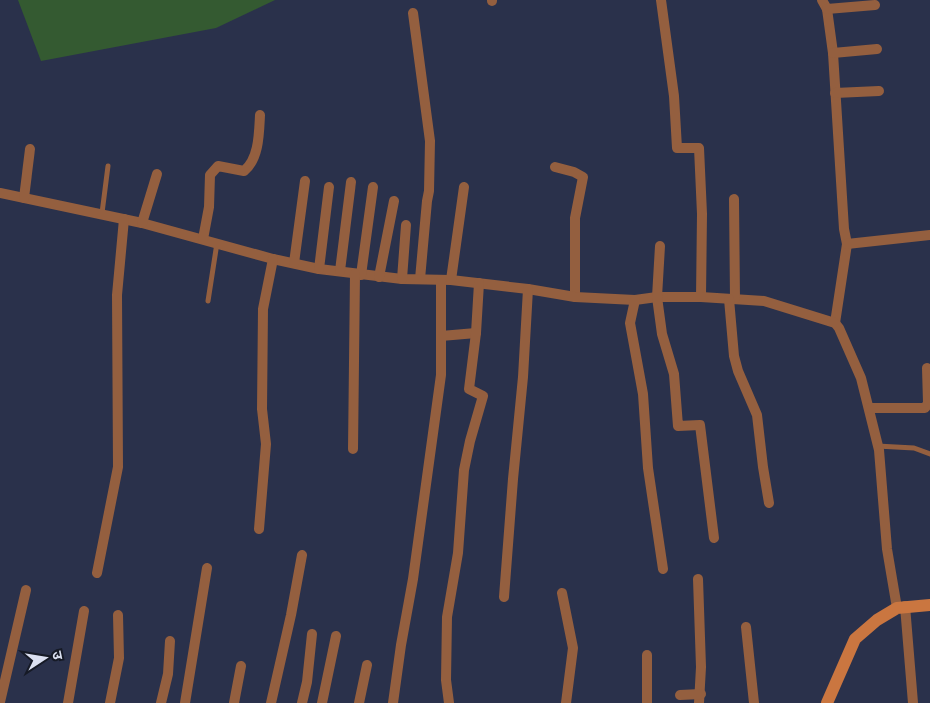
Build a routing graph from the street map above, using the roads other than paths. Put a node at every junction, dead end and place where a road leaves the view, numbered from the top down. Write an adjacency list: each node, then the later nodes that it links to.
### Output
1 (660, 0): 45 (street)
2 (825, 4): 3 (street); 6 (street)
3 (875, 5)
4 (414, 13): 39 (street)
5 (877, 49): 6 (street)
6 (833, 53): 8 (street)
7 (878, 91): 8 (street)
8 (835, 93): 30 (street)
9 (260, 115): 28 (street)
10 (30, 149): 20 (street)
11 (108, 166): 23 (lane)
12 (555, 167): 43 (street)
13 (156, 174): 25 (street)
14 (305, 181): 33 (street)
15 (351, 182): 35 (street)
16 (373, 186): 36 (street)
17 (329, 187): 34 (street)
18 (464, 187): 40 (street)
19 (0, 193): 20 (street)
20 (24, 198): 23 (street)
21 (734, 199): 46 (street)
22 (394, 202): 37 (street)
23 (102, 214): 24 (street)
24 (124, 219): 25 (street); 63 (street)
25 (142, 223): 28 (street)
26 (406, 225): 38 (street)
27 (930, 235): 30 (street)
28 (203, 239): 29 (street)
29 (217, 243): 32 (street); 48 (lane)
30 (848, 244): 49 (street)
31 (660, 246): 44 (street)
32 (273, 259): 33 (street); 58 (street)
33 (294, 263): 34 (street)
34 (319, 268): 35 (street)
35 (340, 270): 36 (street)
36 (358, 274): 37 (street); 55 (street)
37 (379, 277): 38 (street)
38 (402, 279): 39 (street)
39 (420, 279): 40 (street)
40 (446, 280): 41 (street); 51 (street)
41 (479, 283): 42 (street); 50 (street)
42 (528, 289): 43 (street); 67 (street)
43 (575, 297): 47 (street)
44 (657, 297): 45 (street); 47 (street); 59 (street)
45 (701, 297): 46 (street)
46 (732, 299): 49 (street); 57 (street)
47 (635, 300): 62 (street)
48 (208, 301)
49 (835, 323): 53 (street)
50 (476, 333): 51 (street); 92 (street)
51 (441, 336): 91 (street)
52 (927, 368): 53 (street)
53 (869, 408): 54 (street)
54 (877, 446): 56 (lane); 69 (street)
55 (353, 449)
56 (930, 454)
57 (769, 503)
58 (259, 530)
59 (714, 538)
60 (302, 555): 87 (street)
61 (207, 568): 85 (street)
62 (663, 569)
63 (97, 573)
64 (698, 579): 80 (street)
65 (26, 590): 81 (street)
66 (562, 593): 93 (street)
67 (504, 598)
68 (930, 604): 69 (main road)
69 (901, 607): 96 (main road); 97 (street)
70 (84, 611): 82 (street)
71 (118, 615): 83 (street)
72 (746, 627): 95 (street)
73 (312, 634): 88 (street)
74 (336, 636): 89 (street)
75 (170, 641): 84 (street)
76 (647, 655): 94 (street)
77 (367, 665): 90 (street)
78 (241, 666): 86 (street)
79 (680, 695): 80 (street)
80 (700, 698)
81 (0, 702)
82 (68, 703)
83 (110, 703)
84 (161, 703)
85 (185, 703)
86 (234, 703)
87 (271, 703)
88 (302, 703)
89 (322, 703)
90 (359, 703)
91 (393, 703)
92 (449, 703)
93 (566, 703)
94 (647, 703)
95 (754, 703)
96 (827, 703)
97 (913, 703)

